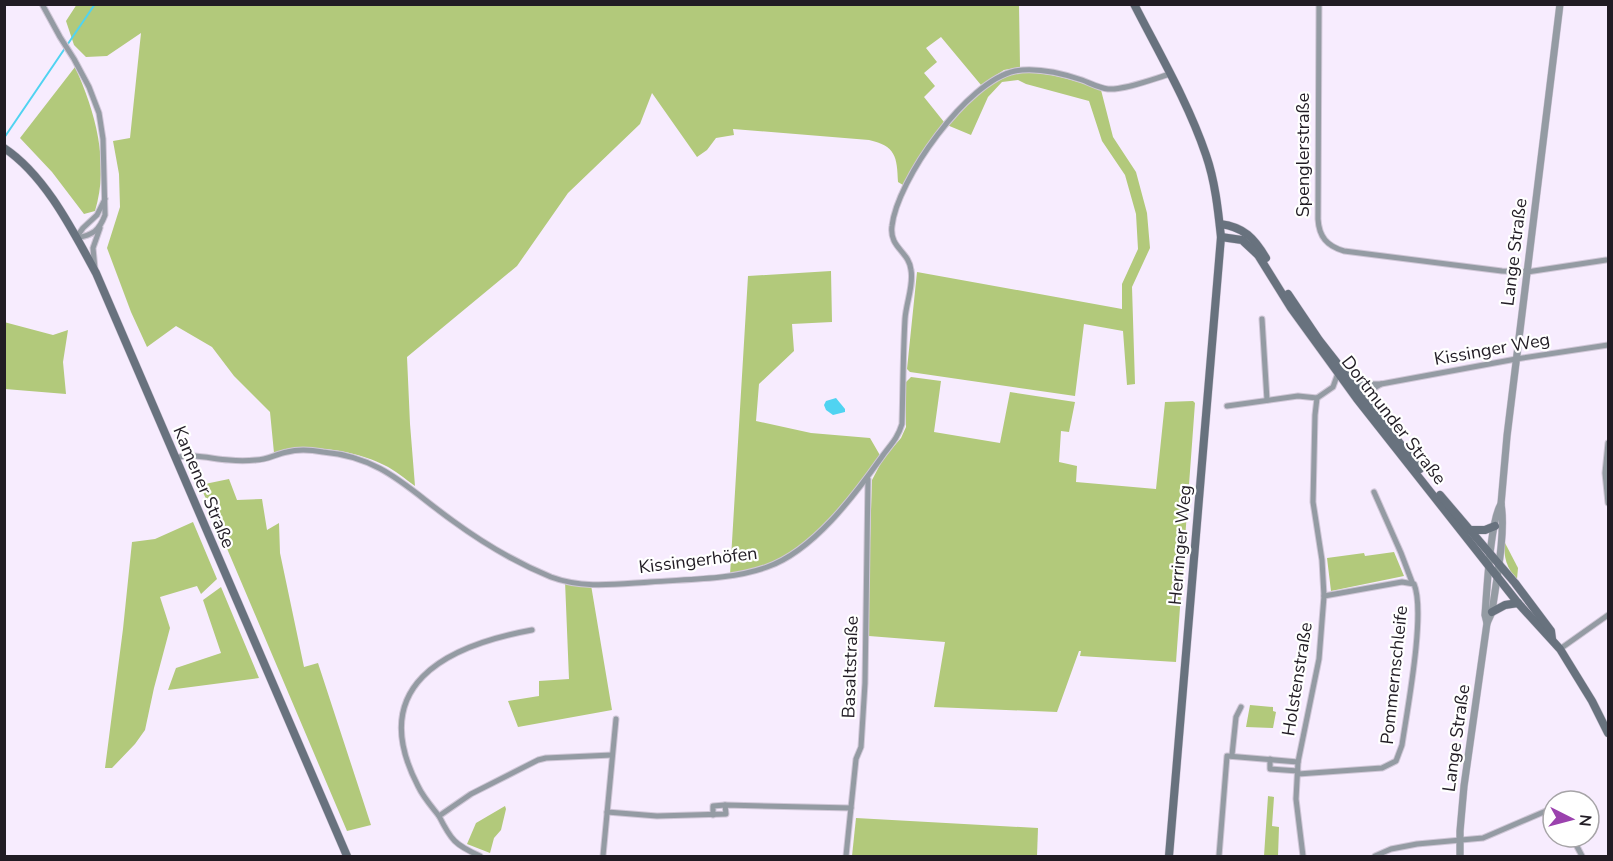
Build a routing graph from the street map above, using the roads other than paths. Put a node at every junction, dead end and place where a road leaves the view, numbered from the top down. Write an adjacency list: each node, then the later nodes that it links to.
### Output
1 (42, 4): 7 (street)
2 (1134, 4): 5 (main road)
3 (1319, 4): 13 (street, Spenglerstraße)
4 (1560, 4): 13 (street, Lange Straße)
5 (1170, 74): 9 (main road); 28 (street, Kissingerhöfen)
6 (7, 150): 11 (main road, Kamener Straße)
7 (105, 199): 8 (street); 11 (street)
8 (103, 221): 11 (street); 14 (street)
9 (1220, 224): 10 (main road); 21 (main road, Dortmunder Straße)
10 (1221, 237): 18 (main road, Dortmunder Straße); 64 (main road, Herringer Weg)
11 (76, 238): 14 (main road, Kamener Straße)
12 (1606, 260): 13 (street, Spenglerstraße)
13 (1527, 272): 17 (street, Lange Straße)
14 (96, 273): 27 (main road, Kamener Straße)
15 (1262, 319): 24 (street)
16 (1608, 345): 17 (street, Kissinger Weg)
17 (1516, 359): 19 (street, Kissinger Weg); 31 (street, Lange Straße)
18 (1338, 373): 20 (street); 21 (main road, Dortmunder Straße)
19 (1381, 384): 21 (street, Kissinger Weg); 23 (street, Kissinger Weg)
20 (1333, 387): 21 (street, Kissinger Weg); 22 (street, Kissinger Weg)
21 (1350, 387): 23 (main road, Dortmunder Straße)
22 (1317, 398): 24 (street); 39 (street, Holstenstraße)
23 (1360, 398): 33 (main road, Dortmunder Straße); 36 (main road, Dortmunder Straße)
24 (1267, 400): 25 (street)
25 (1227, 406)
26 (1608, 443): 30 (street)
27 (175, 458): 28 (street, Kissingerhöfen); 60 (main road, Kamener Straße)
28 (868, 478): 55 (street, Basaltstraße)
29 (1374, 492): 38 (street)
30 (1608, 502)
31 (1501, 504): 32 (street, Lange Straße); 35 (street, Lange Straße)
32 (1495, 526): 33 (main road); 34 (street, Lange Straße)
33 (1471, 530): 34 (main road, Dortmunder Straße)
34 (1491, 554): 35 (main road, Dortmunder Straße); 36 (street, Lange Straße)
35 (1498, 562): 37 (street, Lange Straße); 45 (main road, Dortmunder Straße)
36 (1490, 568): 37 (main road, Dortmunder Straße); 43 (street, Lange Straße)
37 (1497, 575): 40 (main road, Dortmunder Straße); 41 (street, Lange Straße)
38 (1412, 582): 39 (street, Pommernschleife); 54 (street, Pommernschleife)
39 (1324, 596): 53 (street, Holstenstraße)
40 (1518, 603): 41 (main road); 45 (main road, Dortmunder Straße)
41 (1492, 612): 43 (street, Lange Straße)
42 (1608, 615): 46 (street)
43 (1487, 623): 59 (street, Lange Straße)
44 (532, 630): 58 (street)
45 (1552, 639): 46 (main road, Dortmunder Straße)
46 (1560, 649): 49 (main road, Dortmunder Straße)
47 (1241, 707): 51 (street)
48 (616, 720): 50 (street)
49 (1608, 733)
50 (612, 755): 56 (street); 58 (street)
51 (1232, 755): 52 (street); 65 (street)
52 (1270, 759): 53 (street); 54 (street, Pommernschleife)
53 (1298, 762): 54 (street, Holstenstraße)
54 (1298, 773): 66 (street, Holstenstraße)
55 (851, 808): 56 (street); 63 (street, Basaltstraße)
56 (607, 812): 62 (street)
57 (1541, 813): 59 (street)
58 (439, 816): 61 (street)
59 (1460, 840): 67 (street); 68 (street, Lange Straße)
60 (347, 856)
61 (480, 856)
62 (603, 856)
63 (846, 856)
64 (1169, 856)
65 (1218, 856)
66 (1303, 856)
67 (1374, 856)
68 (1460, 856)

